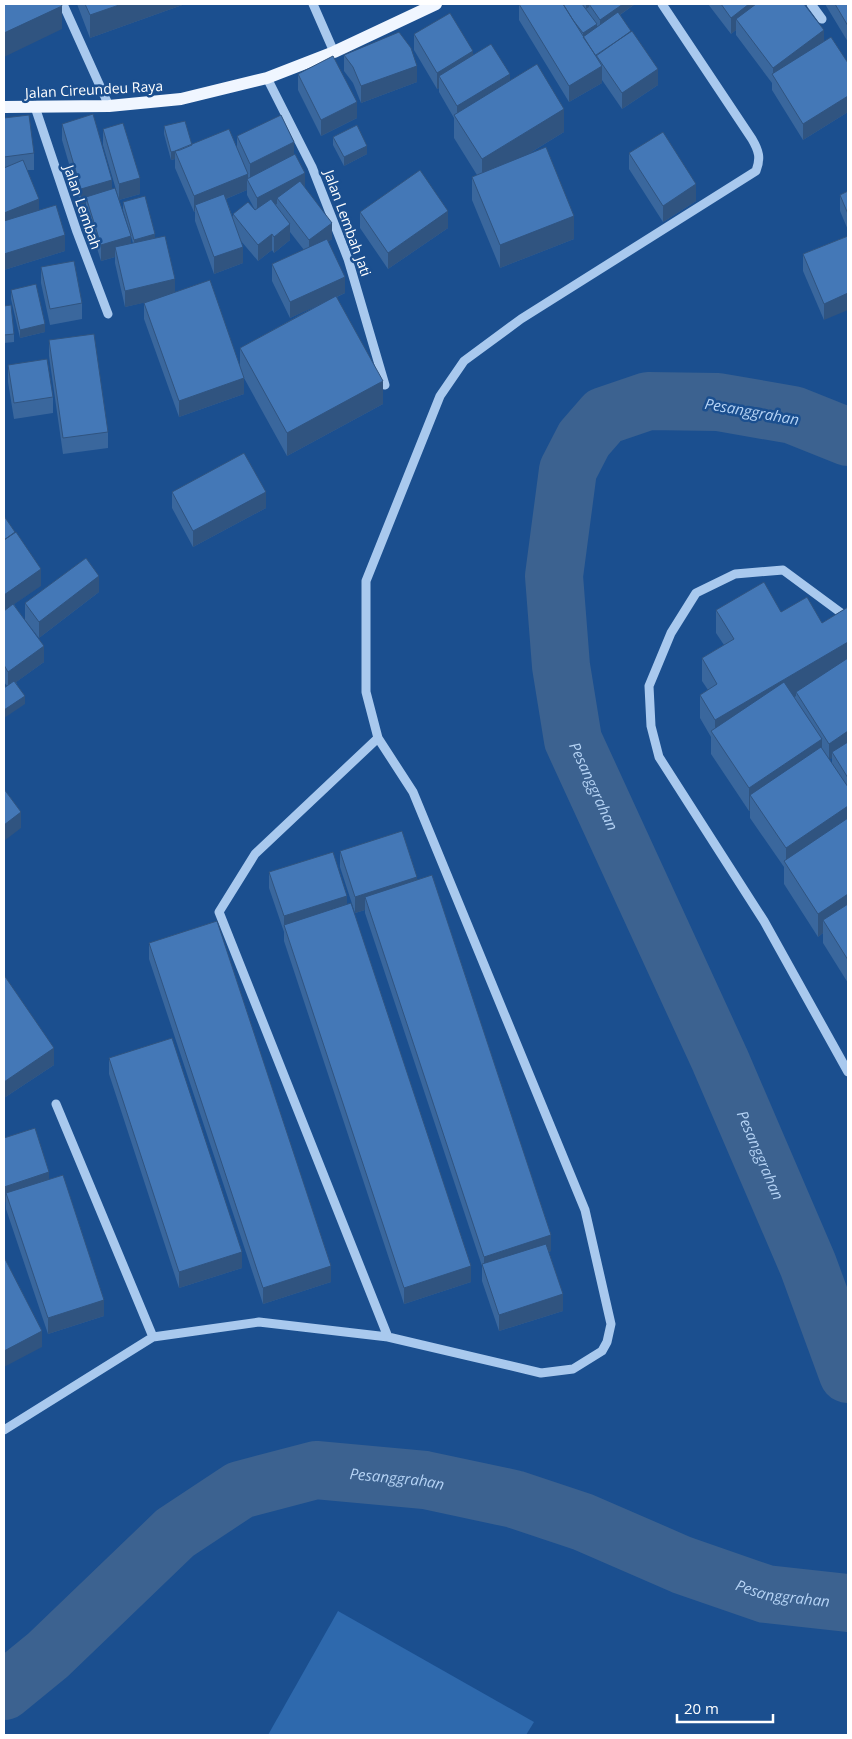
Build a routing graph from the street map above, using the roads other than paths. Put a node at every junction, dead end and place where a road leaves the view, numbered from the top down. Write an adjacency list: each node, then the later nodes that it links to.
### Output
1 (64, 4): 9 (street)
2 (313, 4): 7 (street)
3 (436, 4): 7 (main road, Jalan Cireundeu Raya)
4 (662, 4): 15 (street)
5 (811, 4): 6 (street)
6 (822, 19)
7 (334, 52): 8 (main road, Jalan Cireundeu Raya)
8 (267, 78): 9 (main road, Jalan Cireundeu Raya); 13 (street, Jalan Lembah Jati)
9 (109, 106): 11 (main road, Jalan Cireundeu Raya)
10 (4, 107): 11 (main road, Jalan Cireundeu Raya)
11 (35, 107): 12 (street, Jalan Lembah)
12 (108, 314)
13 (386, 385)
14 (848, 618): 16 (street)
15 (378, 738): 19 (street); 19 (street)
16 (848, 1072)
17 (56, 1104): 18 (street)
18 (153, 1337): 19 (street); 20 (street)
19 (388, 1337)
20 (4, 1430)

